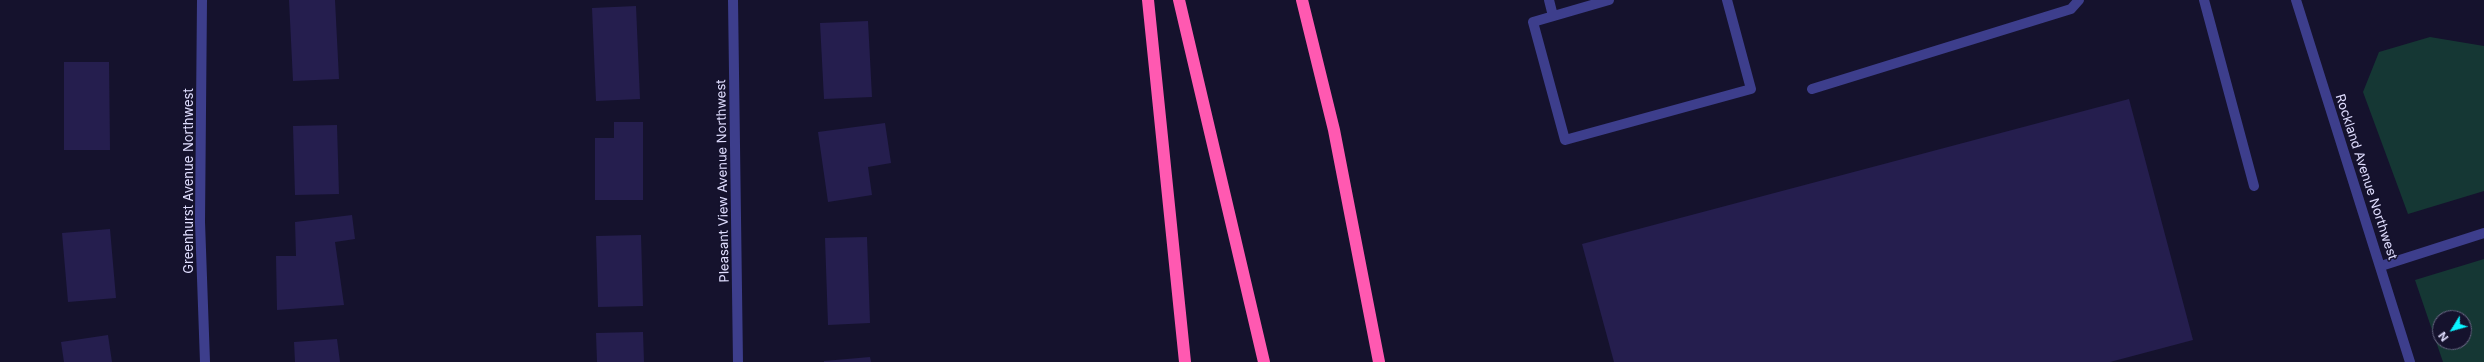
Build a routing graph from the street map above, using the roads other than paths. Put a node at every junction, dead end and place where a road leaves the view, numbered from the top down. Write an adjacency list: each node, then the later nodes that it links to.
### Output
1 (202, 0): 17 (street, Greenhurst Avenue Northwest)
2 (733, 0): 18 (street, Pleasant View Avenue Northwest)
3 (1148, 0): 19 (highway)
4 (1179, 0): 20 (highway)
5 (1302, 0): 21 (highway)
6 (1549, 0): 12 (street)
7 (1609, 0): 12 (street)
8 (1727, 0): 12 (street)
9 (2079, 0): 13 (street)
10 (2204, 0): 14 (street)
11 (2296, 0): 16 (street, Rockland Avenue Northwest)
12 (1553, 16)
13 (1812, 88)
14 (2254, 186)
15 (2484, 233): 16 (street)
16 (2381, 266): 22 (street, Rockland Avenue Northwest)
17 (205, 362)
18 (738, 362)
19 (1185, 362)
20 (1264, 362)
21 (1379, 362)
22 (2410, 362)

